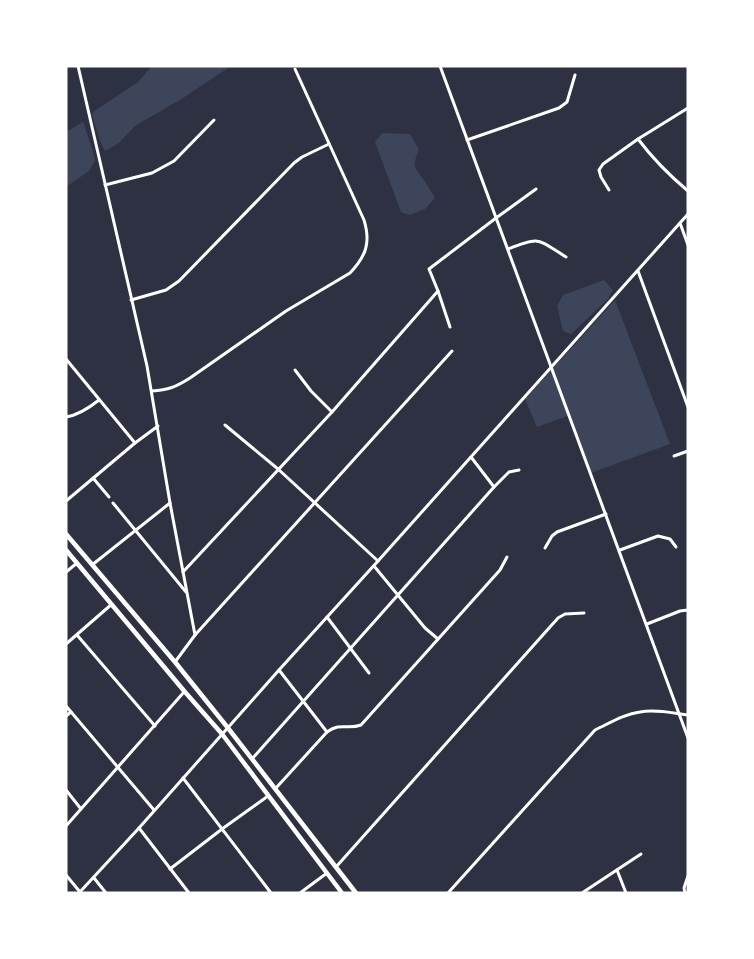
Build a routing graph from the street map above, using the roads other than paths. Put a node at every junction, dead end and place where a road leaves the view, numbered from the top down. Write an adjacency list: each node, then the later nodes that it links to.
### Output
1 (76, 66): 10 (street)
2 (440, 66): 8 (street)
3 (295, 69): 9 (street)
4 (575, 75): 8 (street)
5 (688, 108): 7 (street)
6 (214, 120): 10 (street)
7 (638, 139): 12 (street); 13 (street)
8 (467, 140): 15 (street)
9 (329, 144): 22 (street); 28 (street)
10 (105, 185): 22 (street)
11 (536, 189): 15 (street)
12 (609, 190)
13 (688, 191)
14 (688, 213): 16 (street)
15 (496, 218): 18 (street); 21 (street)
16 (680, 223): 17 (street); 20 (street)
17 (688, 245)
18 (508, 249): 19 (street); 26 (street)
19 (566, 258)
20 (637, 270): 26 (street); 30 (street)
21 (438, 291): 23 (street); 31 (street)
22 (131, 300): 28 (street)
23 (450, 327)
24 (452, 351): 47 (street)
25 (66, 359): 29 (street)
26 (551, 368): 38 (street); 48 (street)
27 (294, 369): 31 (street)
28 (152, 392): 34 (street)
29 (99, 400): 32 (street); 35 (street)
30 (688, 407)
31 (332, 411): 39 (street)
32 (66, 417)
33 (225, 425): 39 (street)
34 (158, 426): 35 (street); 46 (street)
35 (135, 443): 41 (street)
36 (688, 451): 37 (street)
37 (675, 456)
38 (471, 457): 42 (street); 56 (street)
39 (278, 469): 47 (street); 61 (street)
40 (519, 470): 42 (street)
41 (93, 478): 43 (street); 44 (street)
42 (495, 487): 63 (street)
43 (109, 497)
44 (66, 501)
45 (113, 503): 49 (street)
46 (170, 503): 49 (street); 61 (street)
47 (315, 503): 56 (street); 70 (street)
48 (606, 514): 52 (street); 54 (street)
49 (135, 530): 58 (street); 62 (street)
50 (66, 534): 58 (main road)
51 (676, 547): 54 (street)
52 (545, 548)
53 (66, 550): 57 (main road)
54 (620, 550): 68 (street)
55 (507, 557): 71 (street)
56 (378, 561): 59 (street)
57 (77, 563): 60 (street); 64 (main road)
58 (92, 565): 74 (main road)
59 (374, 566): 63 (street); 67 (street)
60 (66, 572)
61 (183, 572): 62 (street)
62 (187, 593): 70 (street)
63 (398, 595): 71 (street); 73 (street)
64 (112, 604): 69 (street); 77 (main road)
65 (688, 610): 68 (street)
66 (584, 613): 101 (street)
67 (327, 617): 73 (street); 75 (street)
68 (646, 624): 81 (street)
69 (77, 635): 72 (street); 84 (street)
70 (195, 635): 74 (street)
71 (438, 639): 86 (street)
72 (66, 644)
73 (350, 649): 76 (street); 78 (street)
74 (175, 662): 85 (main road)
75 (279, 670): 78 (street); 85 (street)
76 (369, 673)
77 (185, 692): 84 (street); 87 (main road)
78 (303, 702): 86 (street); 89 (street)
79 (66, 706): 80 (street)
80 (71, 712): 83 (street); 90 (street)
81 (679, 714): 82 (street); 88 (street); 115 (street)
82 (688, 715)
83 (66, 716)
84 (154, 726): 90 (street)
85 (228, 728): 87 (street); 89 (main road)
86 (327, 732): 92 (street)
87 (222, 734): 91 (street); 94 (main road)
88 (688, 738)
89 (252, 759): 92 (main road)
90 (118, 768): 95 (street); 96 (street)
91 (183, 778): 96 (street); 99 (street)
92 (276, 788): 101 (main road)
93 (66, 790): 95 (street)
94 (268, 796): 99 (street); 104 (main road)
95 (81, 809): 97 (street)
96 (154, 810): 98 (street)
97 (66, 826)
98 (139, 828): 102 (street); 107 (street)
99 (222, 828): 102 (street); 111 (street)
100 (641, 854): 103 (street)
101 (336, 867): 114 (main road)
102 (170, 869): 110 (street)
103 (617, 870): 116 (street); 117 (street)
104 (327, 873): 112 (street); 113 (main road)
105 (66, 876): 108 (street)
106 (688, 876): 118 (street)
107 (94, 878): 108 (street); 109 (street)
108 (79, 893)
109 (106, 893)
110 (189, 893)
111 (271, 893)
112 (300, 893)
113 (342, 893)
114 (356, 893)
115 (448, 893)
116 (582, 893)
117 (626, 893)
118 (686, 893)

